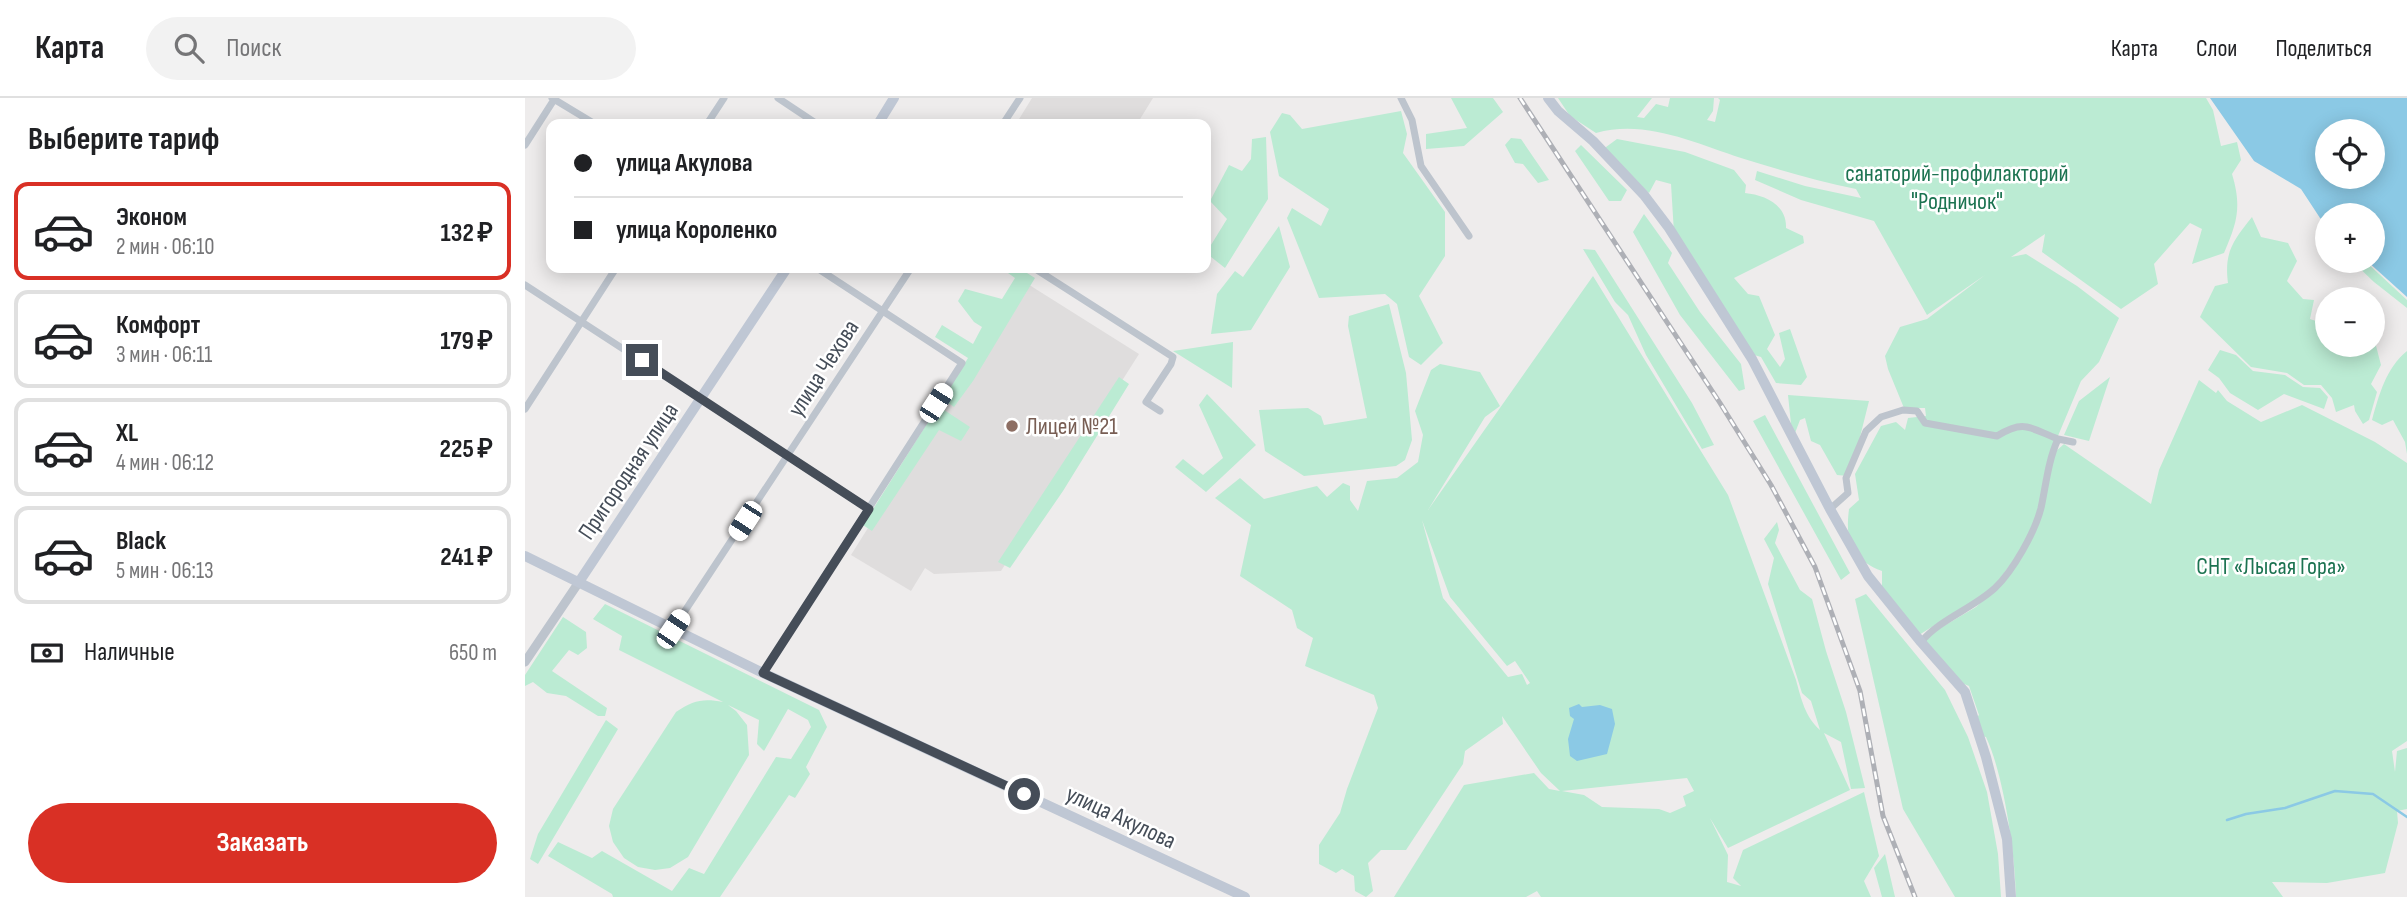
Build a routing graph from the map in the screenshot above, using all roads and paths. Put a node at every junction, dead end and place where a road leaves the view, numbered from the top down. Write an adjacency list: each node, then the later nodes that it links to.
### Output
1 (554, 98): 8 (street); 13 (street)
2 (724, 98): 9 (street)
3 (778, 98): 10 (street)
4 (894, 98): 11 (main road)
5 (1020, 98): 12 (street)
6 (1401, 98): 14 (street)
7 (1548, 98): 30 (main road)
8 (587, 119)
9 (710, 119)
10 (810, 119)
11 (881, 119)
12 (1006, 119)
13 (525, 145)
14 (1469, 236)
15 (613, 273): 22 (street)
16 (784, 273): 23 (main road, Пригородная улица)
17 (824, 273): 21 (street)
18 (908, 273): 21 (street, улица Чехова)
19 (1042, 273): 25 (street)
20 (525, 285): 22 (street)
21 (882, 312): 28 (street, улица Чехова); 29 (street)
22 (582, 321): 23 (street); 24 (street)
23 (702, 399): 28 (street); 32 (main road, Пригородная улица)
24 (525, 409)
25 (1160, 411)
26 (2058, 439): 27 (street); 30 (street); 34 (street)
27 (2073, 442)
28 (788, 456): 29 (street); 33 (street, улица Чехова)
29 (869, 509): 36 (street)
30 (1830, 509): 34 (main road)
31 (525, 556): 32 (main road, улица Акулова)
32 (579, 582): 33 (main road, улица Акулова); 35 (street, Пригородная улица)
33 (673, 629): 36 (main road, улица Акулова)
34 (1921, 642): 38 (main road)
35 (525, 662)
36 (763, 673): 37 (main road, улица Акулова)
37 (1245, 897)
38 (2011, 897)

